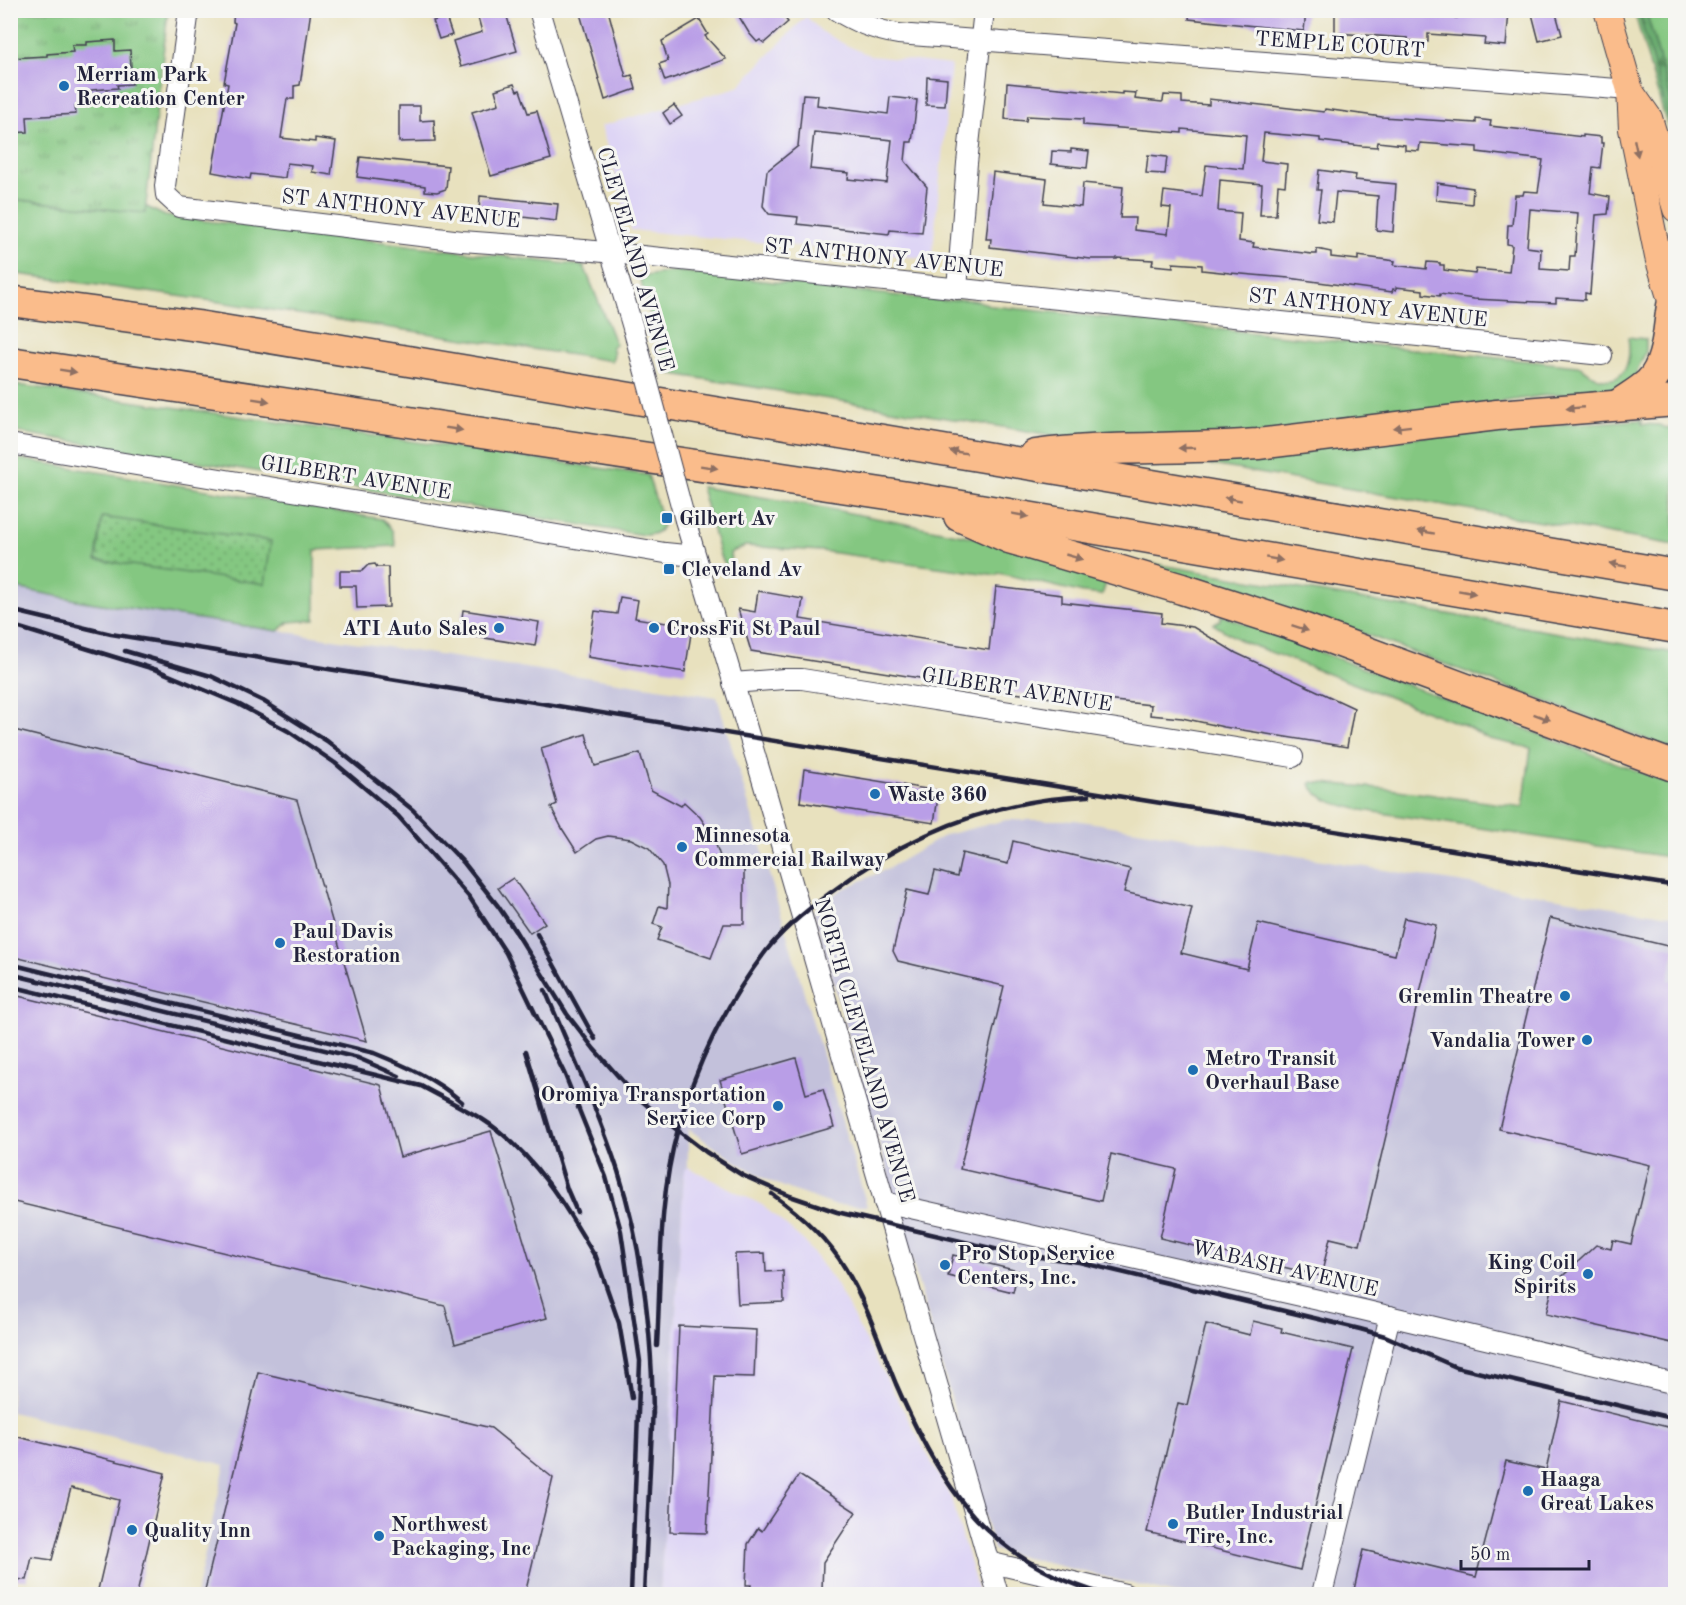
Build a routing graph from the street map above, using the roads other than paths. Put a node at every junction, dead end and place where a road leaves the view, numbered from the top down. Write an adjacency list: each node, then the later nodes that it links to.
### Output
1 (189, 10): 9 (street, ST ANTHONY AVENUE)
2 (539, 10): 9 (street, CLEVELAND AVENUE)
3 (836, 10): 6 (street, TEMPLE COURT)
4 (984, 10): 6 (street)
5 (1607, 10): 7 (main road)
6 (981, 41): 7 (street, TEMPLE COURT); 10 (street)
7 (1630, 90): 8 (main road); 12 (main road, one-way to 12)
8 (1676, 209)
9 (610, 253): 10 (street, ST ANTHONY AVENUE); 20 (street, CLEVELAND AVENUE, bridge)
10 (957, 289): 13 (street, ST ANTHONY AVENUE)
11 (10, 300): 18 (highway, one-way to 11)
12 (1674, 312): 16 (highway)
13 (1602, 355)
14 (10, 362): 19 (highway, one-way to 19)
15 (1676, 401): 16 (highway)
16 (1618, 405): 18 (highway, one-way to 18)
17 (10, 444): 21 (street, GILBERT AVENUE)
18 (1002, 460): 22 (highway, one-way to 18)
19 (921, 499): 23 (highway, one-way to 23); 26 (highway, one-way to 26)
20 (684, 520): 21 (street, NORTH CLEVELAND AVENUE)
21 (695, 556): 24 (street, NORTH CLEVELAND AVENUE)
22 (1676, 575)
23 (1676, 628)
24 (732, 683): 25 (street, GILBERT AVENUE); 27 (street, NORTH CLEVELAND AVENUE)
25 (1293, 757)
26 (1676, 767)
27 (884, 1202): 28 (street, WABASH AVENUE); 30 (street, NORTH CLEVELAND AVENUE)
28 (1390, 1316): 29 (street, WABASH AVENUE); 33 (street)
29 (1676, 1384)
30 (988, 1562): 31 (street, NORTH CLEVELAND AVENUE); 32 (street)
31 (998, 1594)
32 (1125, 1594)
33 (1322, 1594)

